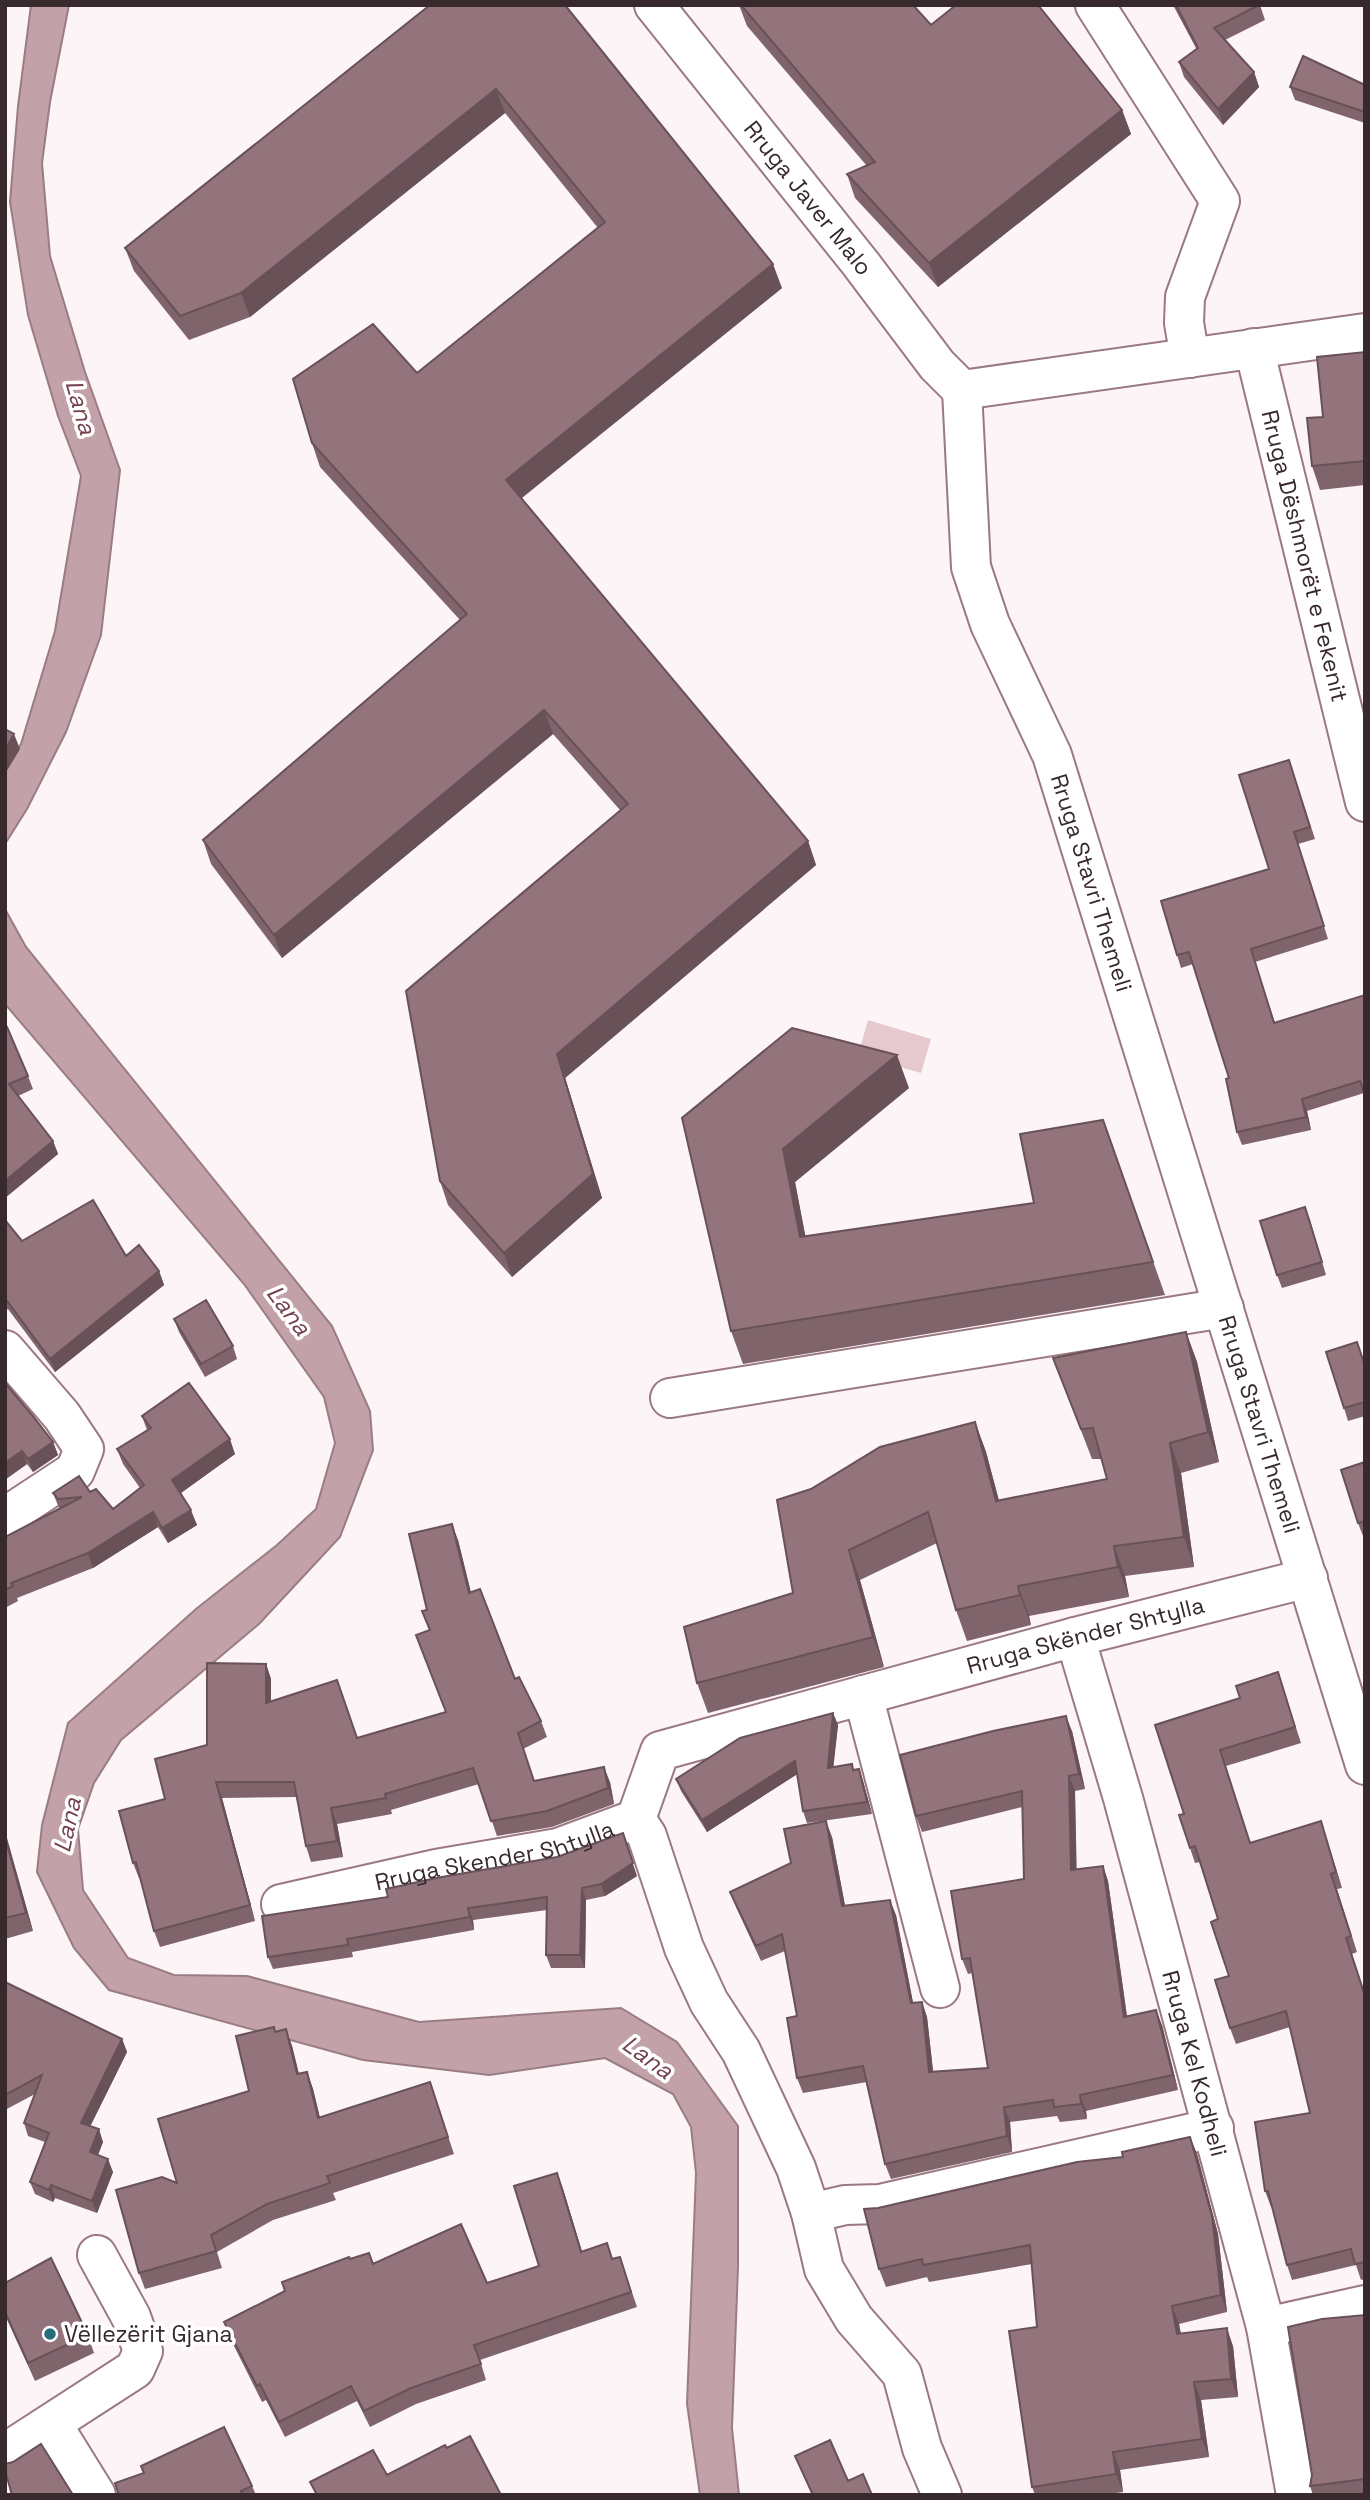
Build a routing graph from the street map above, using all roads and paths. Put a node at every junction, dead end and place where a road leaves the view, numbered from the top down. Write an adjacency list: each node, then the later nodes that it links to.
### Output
1 (654, 5): 6 (street, Rruga Javer Malo)
2 (1095, 5): 5 (street)
3 (1365, 333): 4 (street)
4 (1254, 348): 5 (street); 7 (street, Rruga Dëshmorët e Fekenit)
5 (1191, 358): 6 (street)
6 (962, 390): 8 (street, Rruga Stavri Themeli)
7 (1363, 789)
8 (1224, 1308): 10 (street); 12 (street, Rruga Stavri Themeli)
9 (5, 1350): 11 (street)
10 (670, 1398)
11 (5, 1517)
12 (1308, 1578): 13 (street, Rruga Skënder Shtylla); 16 (street, Rruga Stavri Themeli)
13 (1075, 1637): 14 (street, Rruga Skënder Shtylla); 20 (street, Rruga Kel Kodheli)
14 (863, 1695): 15 (street, Rruga Skënder Shtylla); 19 (street)
15 (660, 1751): 17 (street, Rruga Skender Shtylla)
16 (1365, 1765)
17 (636, 1819): 18 (street, Rruga Skender Shtylla); 21 (street)
18 (281, 1904)
19 (940, 1988)
20 (1214, 2128): 21 (street); 24 (street, Rruga Kel Kodheli)
21 (811, 2213): 28 (street)
22 (97, 2255): 25 (street)
23 (1365, 2305): 24 (street)
24 (1266, 2327): 29 (street, Rruga Kel Kodheli)
25 (52, 2424): 26 (street); 27 (street)
26 (5, 2453)
27 (96, 2495)
28 (942, 2495)
29 (1296, 2495)

